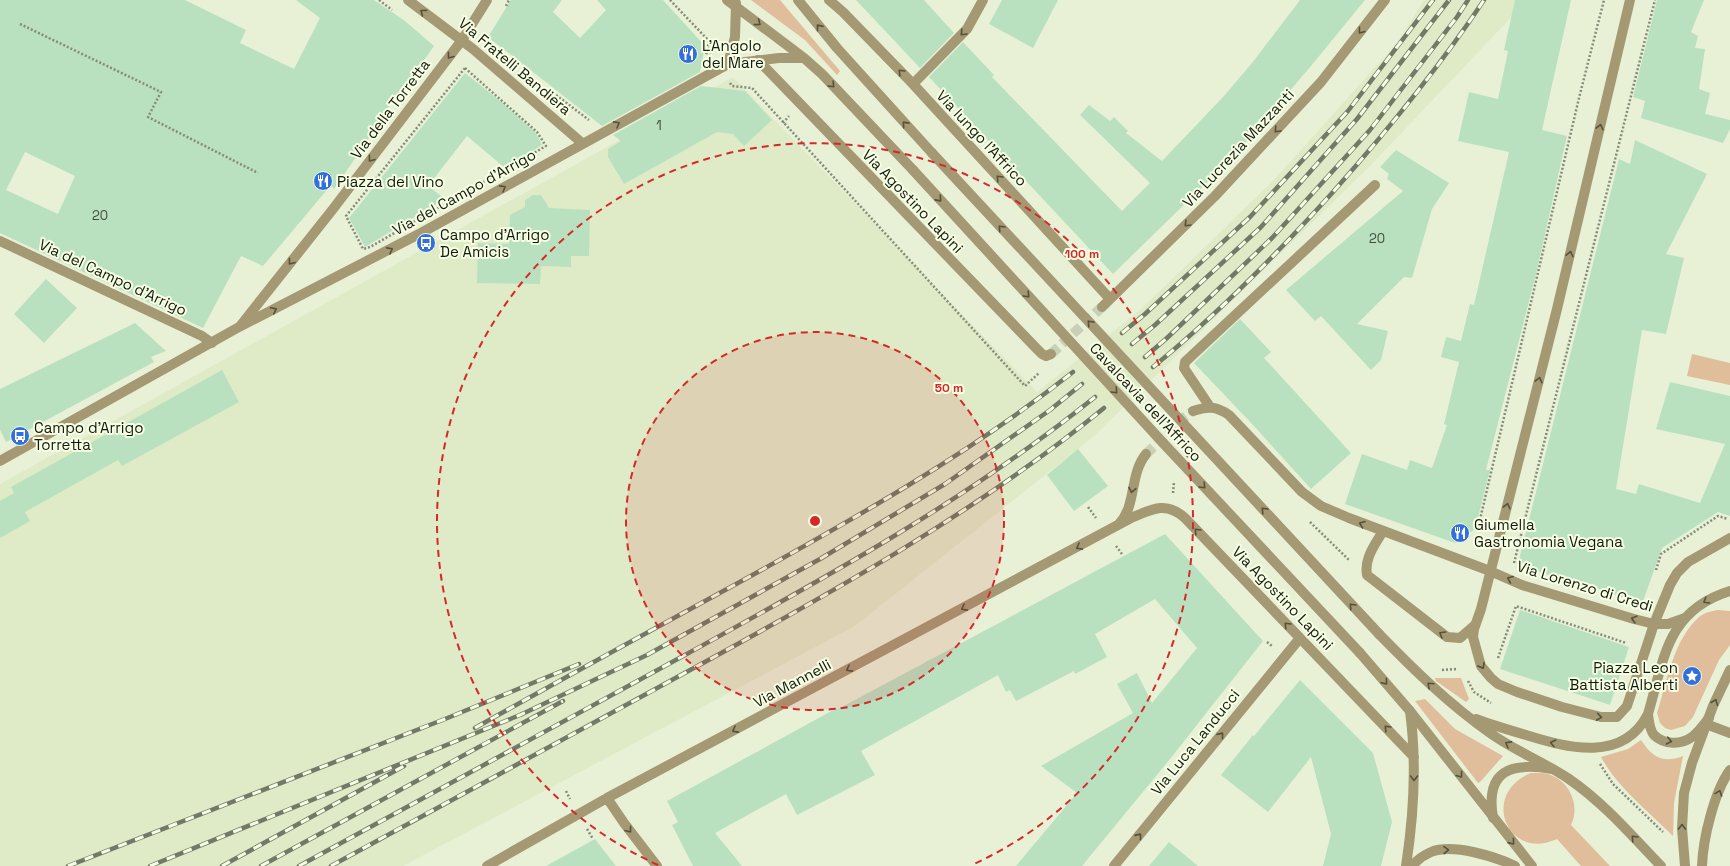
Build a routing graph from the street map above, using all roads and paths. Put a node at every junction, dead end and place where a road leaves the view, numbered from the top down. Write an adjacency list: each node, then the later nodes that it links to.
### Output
1 (408, 0): 14 (street, Via Fratelli Bandiera, one-way to 1)
2 (487, 0): 14 (street, Via della Torretta)
3 (670, 0): 15 (path)
4 (727, 0): 12 (street, Cavalcavia dell'Affrico)
5 (798, 0): 53 (street, Cavalcavia dell'Affrico, one-way to 5, bridge)
6 (829, 0): 21 (street, Via lungo l'Affrico, one-way to 6)
7 (984, 0): 21 (street, one-way to 21)
8 (1385, 0): 27 (street, Via Lucrezia Mazzanti, one-way to 27)
9 (1604, 0): 39 (path)
10 (1630, 0): 43 (street, one-way to 10)
11 (1655, 0): 42 (path)
12 (736, 3): 17 (street, Cavalcavia dell'Affrico, one-way to 17); 19 (street)
13 (20, 24): 24 (path)
14 (462, 40): 22 (street, Via Fratelli Bandiera); 29 (street, Via della Torretta, one-way to 29)
15 (709, 41)
16 (708, 48): 19 (path)
17 (804, 58): 18 (street, Via del Campo d'Arrigo); 54 (street, Cavalcavia dell'Affrico, one-way to 54, bridge)
18 (758, 60): 19 (street, Via del Campo d'Arrigo); 31 (street, Via Agostino Lapini)
19 (725, 65): 22 (street, Via del Campo d'Arrigo, one-way to 19); 32 (path)
20 (467, 70): 23 (path)
21 (913, 84): 27 (street, Via lungo l'Affrico, one-way to 21)
22 (582, 143): 29 (street, Via del Campo d'Arrigo, one-way to 22)
23 (546, 146)
24 (258, 173)
25 (1375, 186): 33 (street)
26 (0, 241): 30 (street, Via del Campo d'Arrigo)
27 (1110, 299): 28 (street, Via Lucrezia Mazzanti)
28 (1102, 307)
29 (239, 327): 30 (street, Via del Campo d'Arrigo)
30 (212, 343): 36 (street, Via del Campo d'Arrigo)
31 (1051, 354)
32 (1041, 371)
33 (1210, 407): 34 (street); 40 (street, Via Lorenzo di Credi, one-way to 33)
34 (1193, 411)
35 (1146, 454): 38 (street, one-way to 38)
36 (0, 461)
37 (1730, 520): 44 (path)
38 (1113, 528): 49 (street, Via Agostino Lapini, one-way to 38); 62 (street, Via Mannelli, one-way to 62)
39 (1478, 528)
40 (1383, 531): 43 (street, Via Lorenzo di Credi); 48 (street, one-way to 40)
41 (1730, 538): 47 (street)
42 (1514, 566)
43 (1490, 571): 47 (street, Via Lorenzo di Credi, one-way to 43); 48 (street)
44 (1655, 574)
45 (1730, 590): 46 (street, one-way to 46)
46 (1685, 618): 47 (street, Via Lorenzo di Credi); 55 (street)
47 (1654, 624): 48 (street, one-way to 47)
48 (1475, 627)
49 (1300, 638): 58 (street, Via Agostino Lapini, one-way to 49); 67 (street, Via Luca Landucci, one-way to 49)
50 (1626, 643): 51 (path)
51 (1496, 665)
52 (1730, 670): 56 (street, one-way to 52)
53 (1460, 710): 55 (street, one-way to 53); 60 (street, one-way to 53)
54 (1410, 711): 58 (street); 63 (street, one-way to 63)
55 (1648, 714): 56 (street, one-way to 56)
56 (1708, 721): 57 (street); 73 (street, one-way to 56)
57 (1730, 733)
58 (1414, 756): 68 (street, one-way to 68)
59 (1598, 760): 64 (path)
60 (1554, 770): 63 (street); 72 (street, one-way to 60)
61 (1730, 770): 74 (street, one-way to 61)
62 (607, 798): 65 (street, Via Mannelli); 66 (street, one-way to 66)
63 (1493, 818): 71 (street, one-way to 71)
64 (1666, 834)
65 (487, 866)
66 (657, 866)
67 (1114, 866)
68 (1406, 866)
69 (1412, 866): 70 (street, one-way to 70)
70 (1515, 866)
71 (1532, 866)
72 (1662, 866)
73 (1685, 866)
74 (1702, 866)

